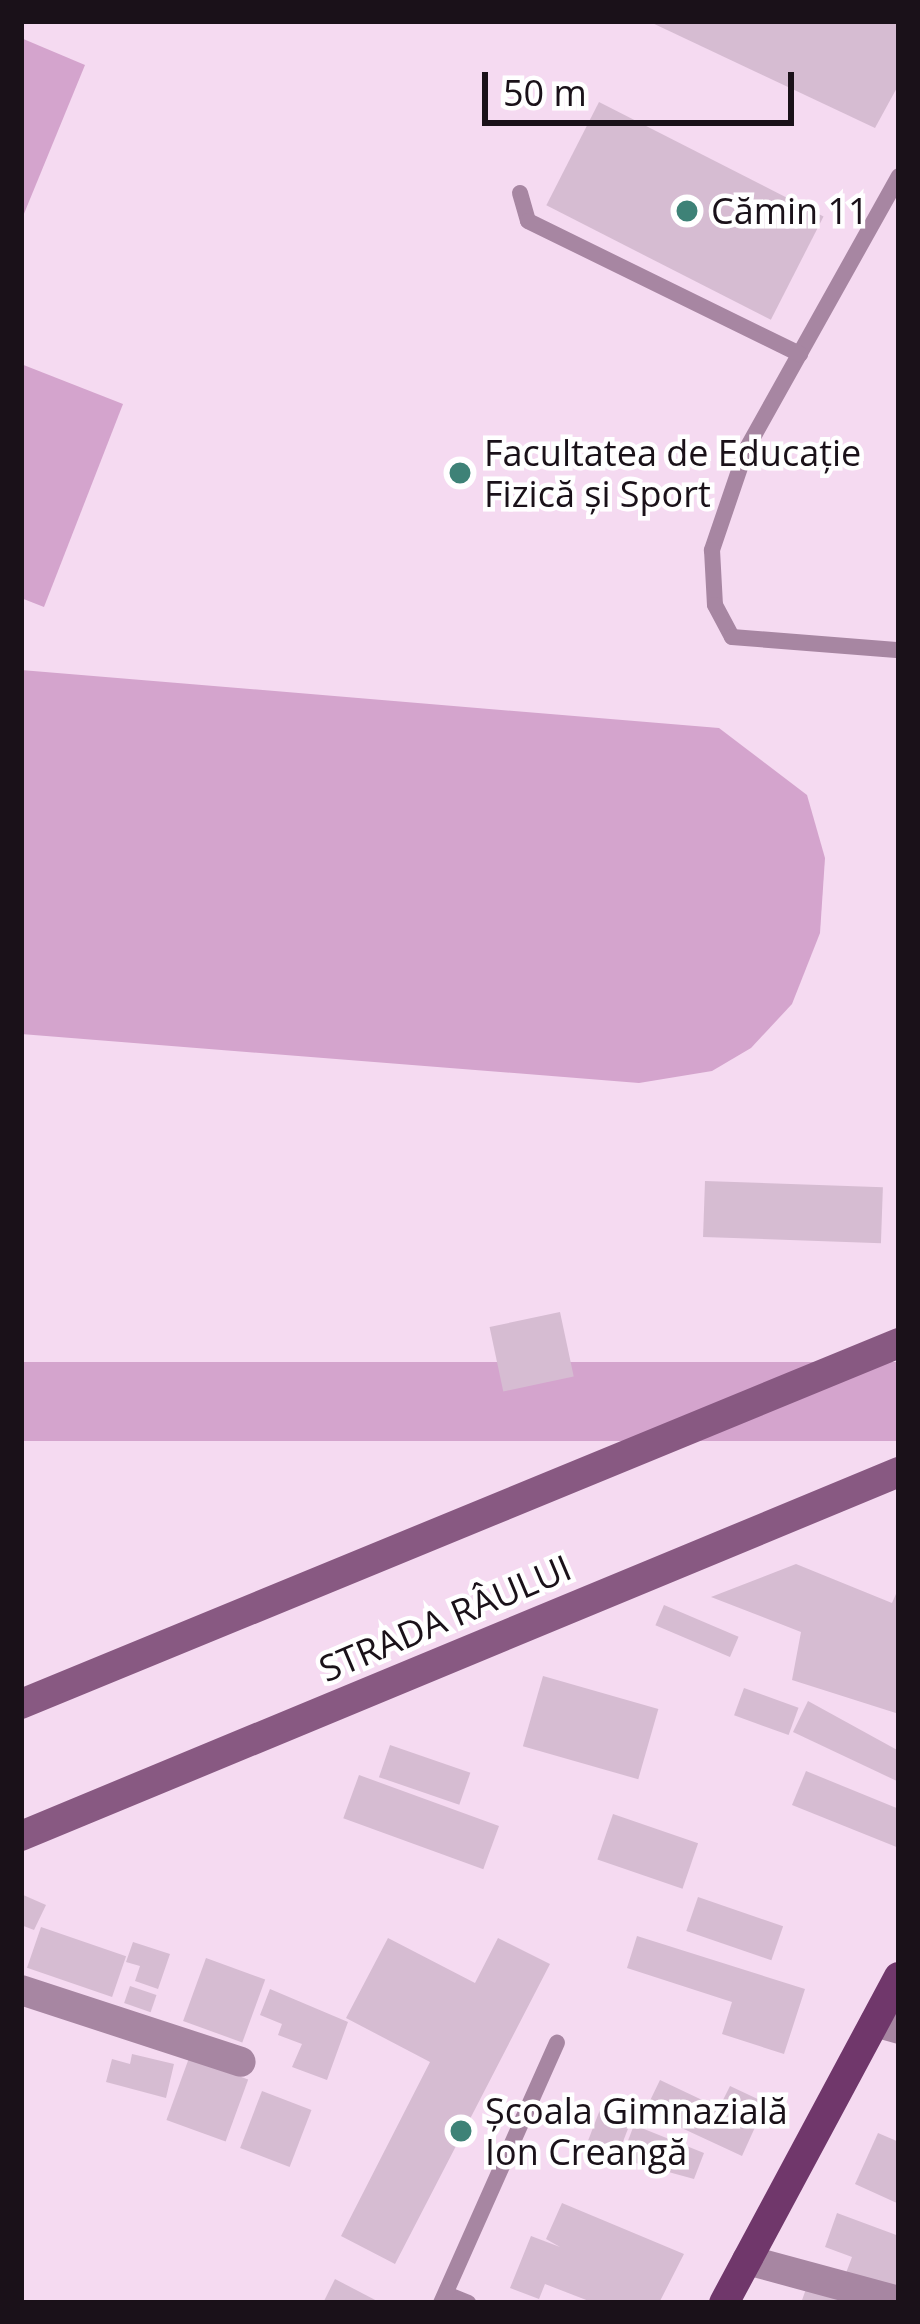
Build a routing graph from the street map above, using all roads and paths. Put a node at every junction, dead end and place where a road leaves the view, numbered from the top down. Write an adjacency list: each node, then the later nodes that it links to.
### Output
1 (899, 176): 3 (lane)
2 (520, 193): 3 (lane)
3 (800, 354): 4 (lane)
4 (899, 650)
5 (899, 1343): 7 (main road)
6 (899, 1472): 8 (main road, STRADA RÂULUI)
7 (21, 1703)
8 (21, 1836)
9 (899, 1977): 11 (main road)
10 (21, 1990): 13 (street)
11 (887, 2025): 14 (main road)
12 (557, 2043): 15 (lane)
13 (242, 2062)
14 (747, 2260): 16 (street); 18 (main road)
15 (443, 2299): 17 (lane)
16 (899, 2301)
17 (468, 2303)
18 (724, 2303)

